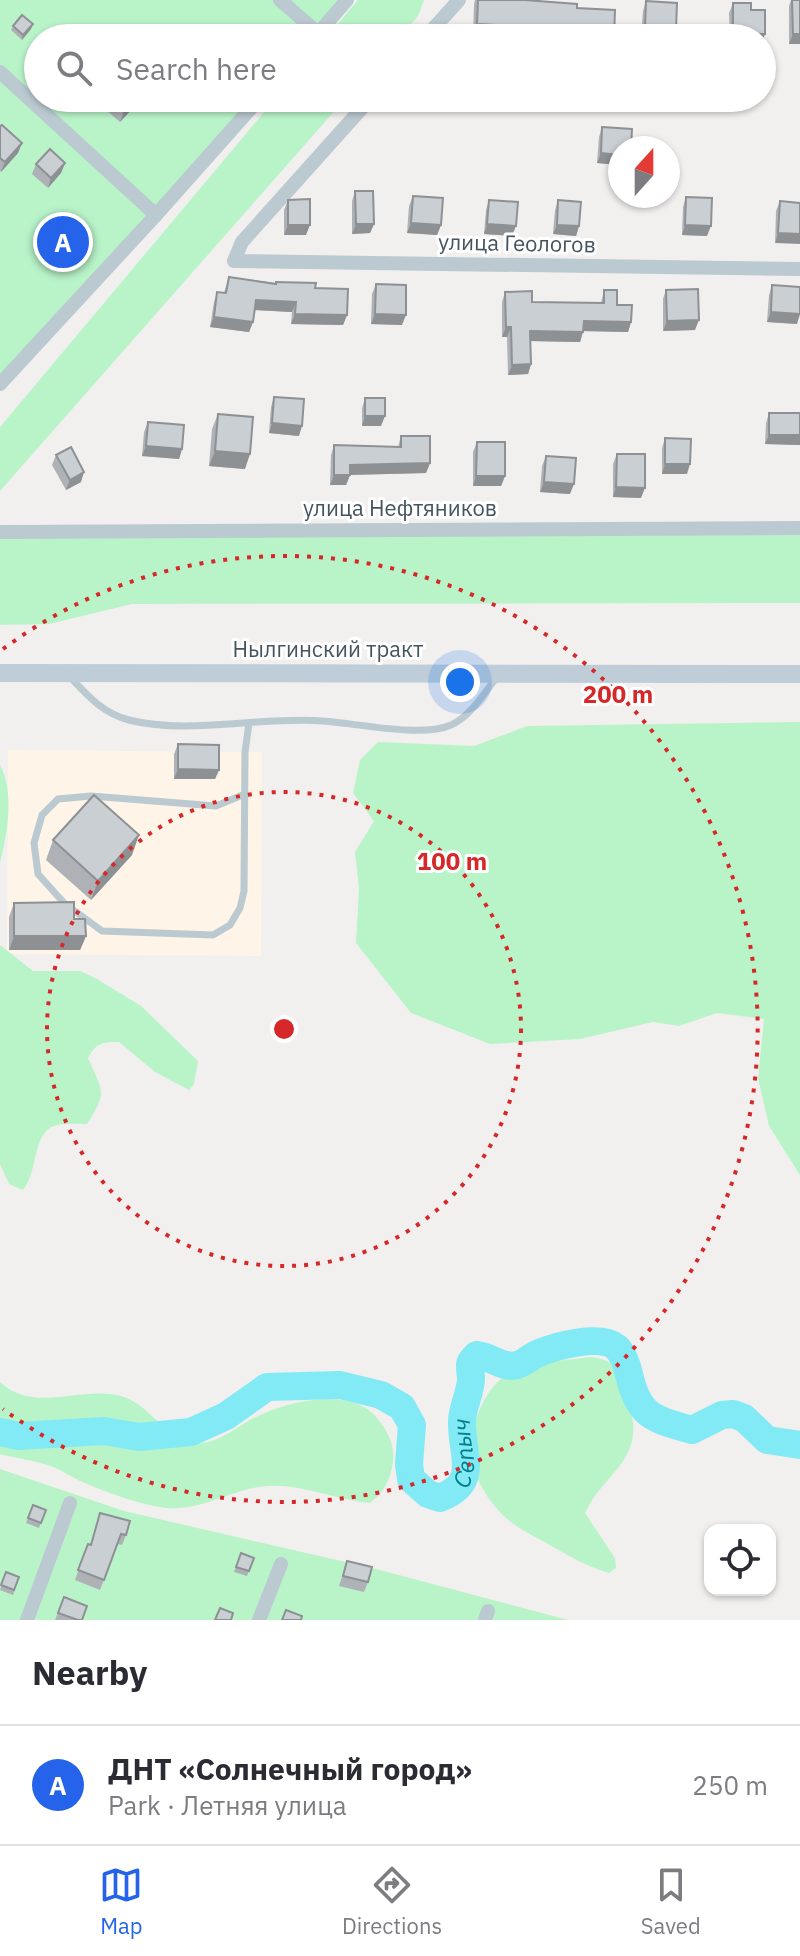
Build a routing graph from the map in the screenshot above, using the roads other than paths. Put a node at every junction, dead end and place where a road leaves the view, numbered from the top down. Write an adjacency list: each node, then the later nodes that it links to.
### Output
1 (280, 0): 4 (street)
2 (347, 0): 5 (street)
3 (459, 0): 6 (street)
4 (304, 24)
5 (326, 24)
6 (438, 24)
7 (0, 72): 8 (street)
8 (24, 94)
9 (44, 112): 12 (street)
10 (248, 112): 12 (street)
11 (358, 112): 13 (street, улица Геологов)
12 (156, 215): 14 (street)
13 (800, 269)
14 (0, 384)
15 (800, 528): 16 (street, улица Нефтяников)
16 (0, 532)
17 (0, 673): 18 (main road, Нылгинский тракт)
18 (67, 673): 19 (main road, Нылгинский тракт); 21 (lane)
19 (499, 673): 20 (main road, Нылгинский тракт); 21 (lane)
20 (800, 674)
21 (249, 723): 22 (lane)
22 (245, 794): 22 (lane)
23 (70, 1503): 25 (street)
24 (281, 1564): 26 (street)
25 (27, 1620)
26 (259, 1620)

